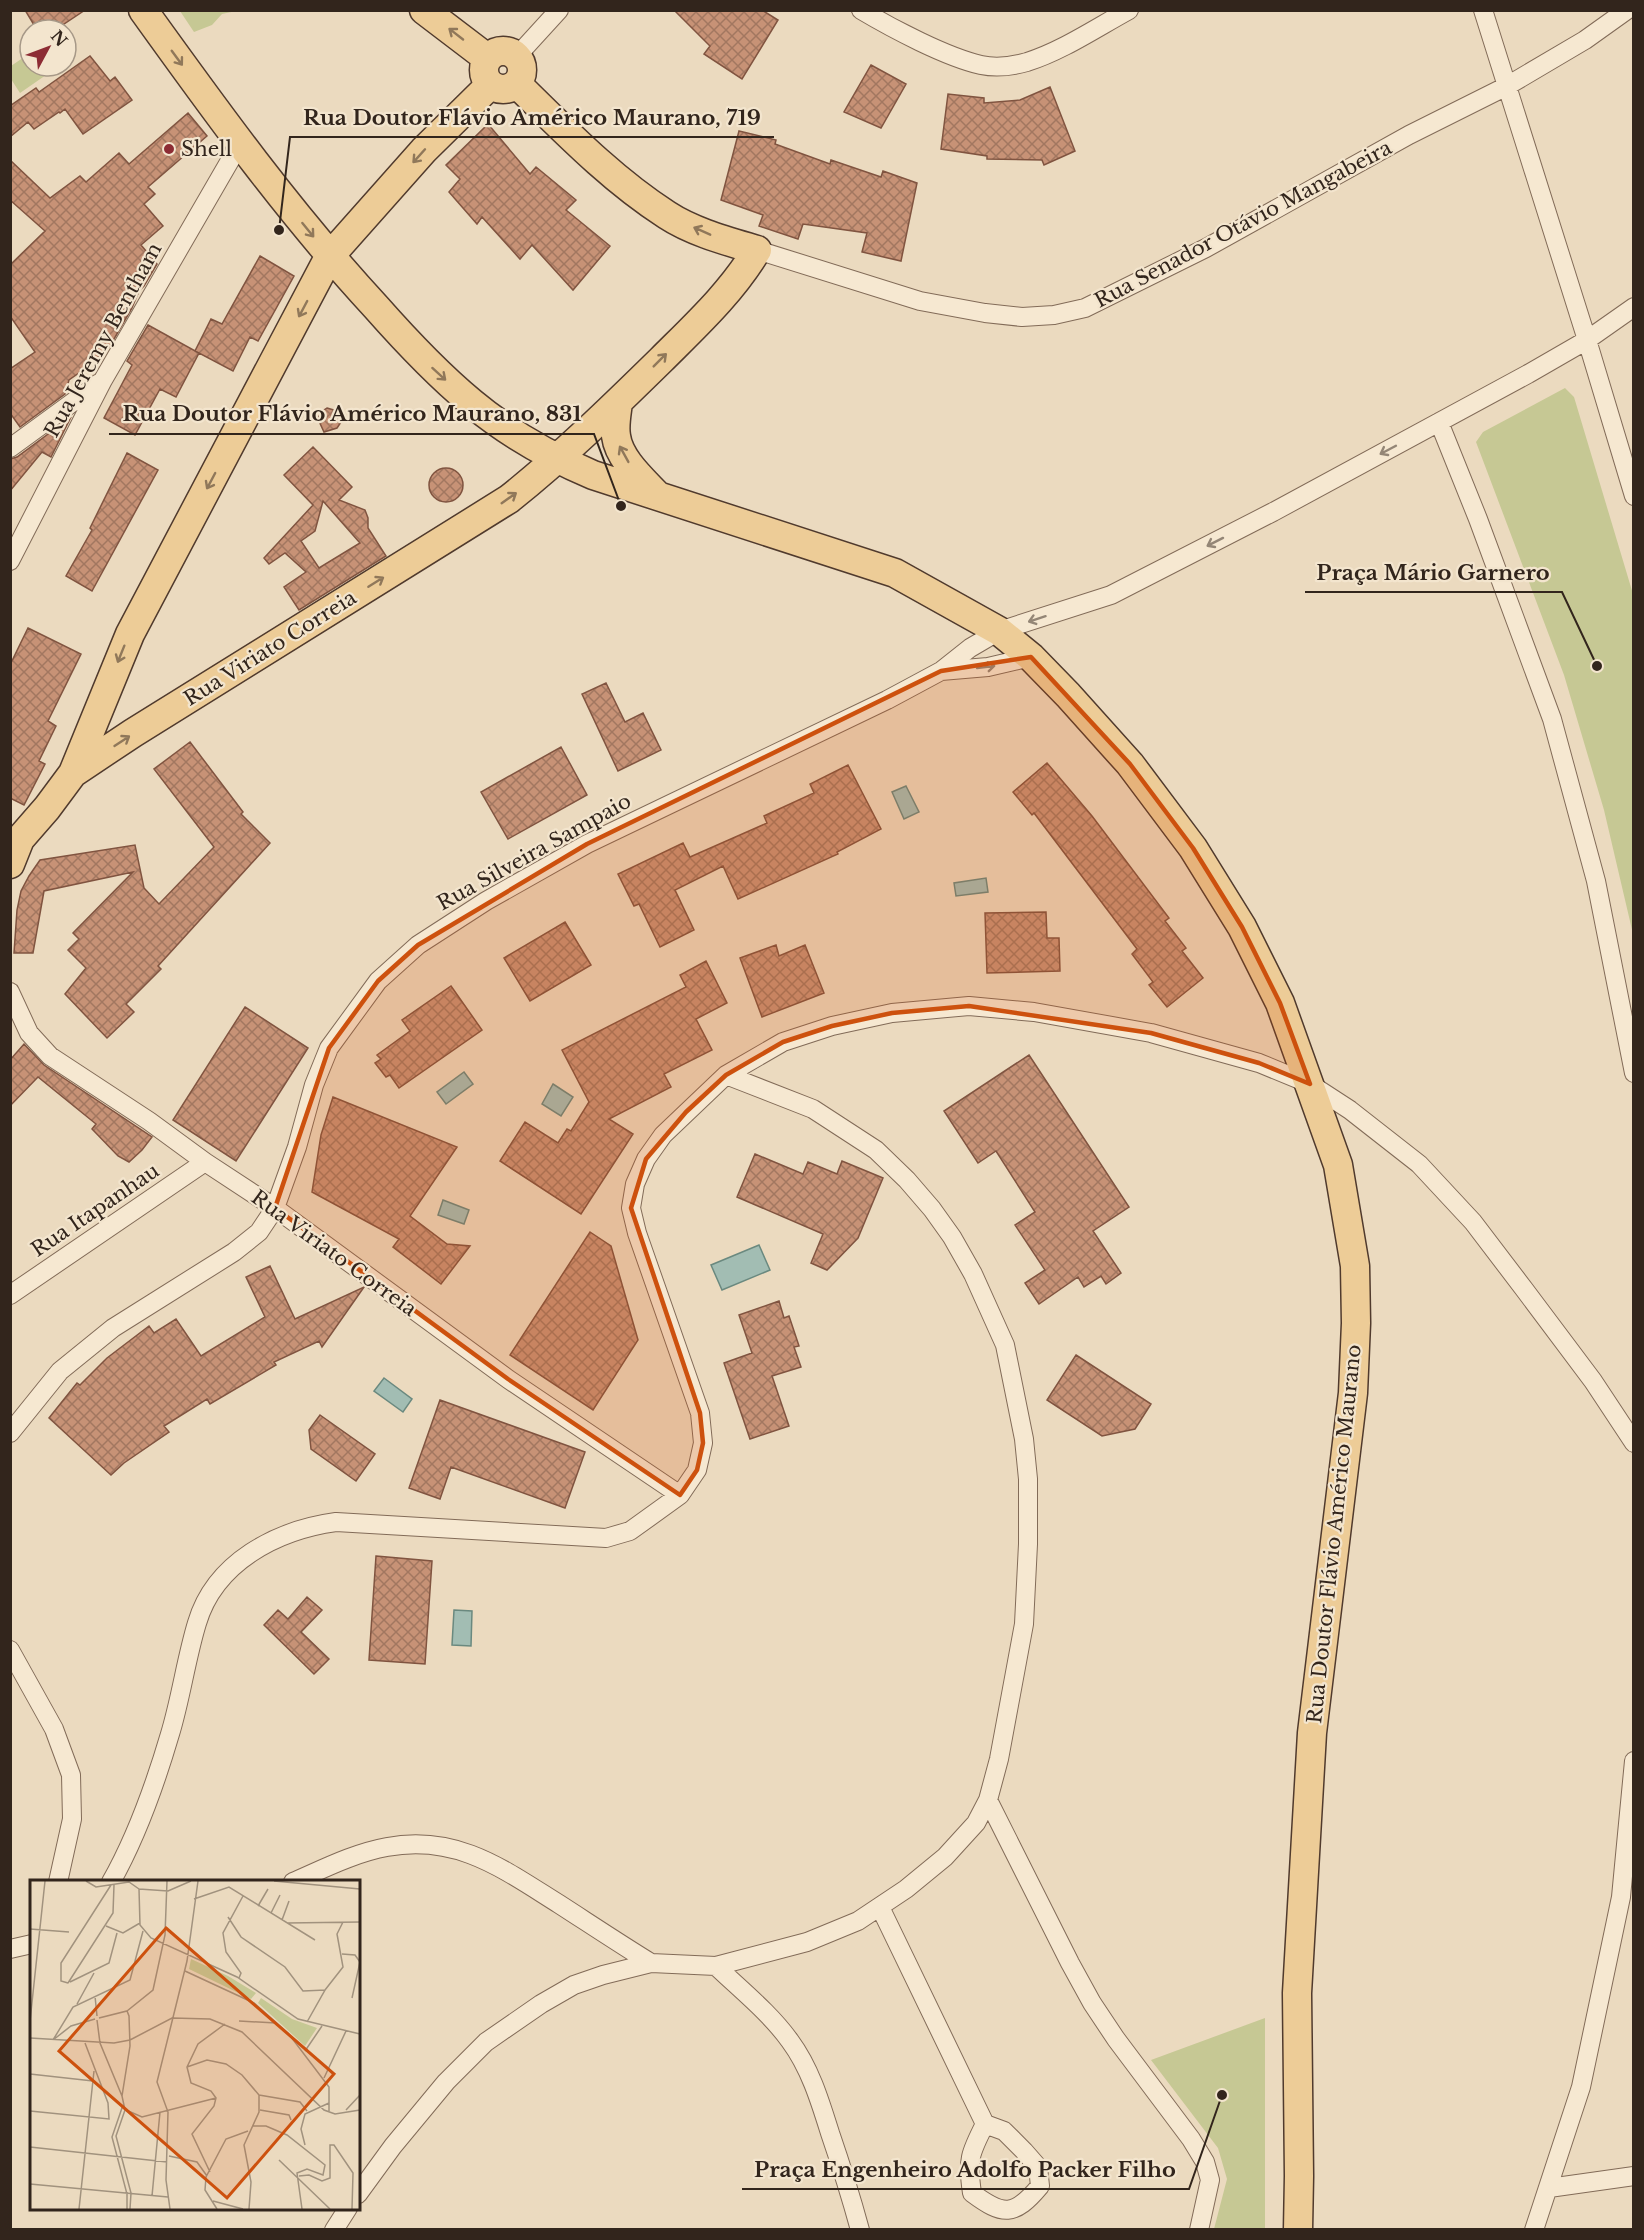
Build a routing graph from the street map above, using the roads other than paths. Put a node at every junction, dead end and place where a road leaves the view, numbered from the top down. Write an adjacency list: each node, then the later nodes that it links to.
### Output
1 (143, 10): 10 (main road, Rua Doutor Flávio Américo Maurano, one-way to 10)
2 (424, 10): 8 (main road, Rua Senador Otávio Mangabeira, one-way to 2)
3 (559, 10): 8 (street)
4 (861, 10): 5 (street)
5 (1129, 10)
6 (1483, 10): 9 (street)
7 (1627, 10): 9 (street, Rua Senador Otávio Mangabeira)
8 (502, 71): 11 (main road, Rua Senador Otávio Mangabeira, one-way to 8); 12 (main road, one-way to 12)
9 (1507, 86): 13 (street, Rua Senador Otávio Mangabeira); 16 (street)
10 (239, 145): 12 (main road, Rua Doutor Flávio Américo Maurano, one-way to 12); 17 (street, Rua Jeremy Bentham)
11 (757, 250): 13 (street, Rua Senador Otávio Mangabeira); 14 (main road, Rua Viriato Correia)
12 (329, 257): 21 (main road, Rua Doutor Flávio Américo Maurano, one-way to 21); 28 (main road, one-way to 28)
13 (796, 263): 14 (street, Rua Senador Otávio Mangabeira)
14 (742, 275): 18 (main road, Rua Viriato Correia, one-way to 14)
15 (1634, 307): 16 (street, Rua Silveira Sampaio)
16 (1587, 340): 19 (street, Rua Silveira Sampaio); 23 (street)
17 (103, 380): 20 (street); 24 (street, Rua Jeremy Bentham)
18 (618, 402): 21 (main road, Rua Viriato Correia); 22 (main road, Rua Doutor Flávio Américo Maurano, one-way to 18)
19 (1439, 422): 25 (street, Rua Silveira Sampaio, one-way to 25); 31 (street)
20 (10, 448)
21 (558, 460): 22 (main road, Rua Doutor Flávio Américo Maurano); 28 (main road, Rua Viriato Correia, one-way to 21)
22 (659, 496): 25 (main road, Rua Doutor Flávio Américo Maurano)
23 (1634, 496)
24 (10, 561)
25 (999, 631): 26 (main road, Rua Doutor Flávio Américo Maurano); 27 (street, Rua Silveira Sampaio)
26 (1031, 657): 27 (street, Rua Silveira Sampaio, one-way to 26); 33 (main road, Rua Doutor Flávio Américo Maurano)
27 (941, 671): 35 (street, Rua Silveira Sampaio)
28 (73, 773): 29 (main road, Rua Viriato Correia)
29 (14, 848)
30 (10, 992): 34 (street, Rua Viriato Correia)
31 (1634, 1073)
32 (726, 1075): 33 (street); 39 (street); 42 (street)
33 (1310, 1084): 38 (street); 58 (main road, Rua Doutor Flávio Américo Maurano)
34 (205, 1162): 35 (street, Rua Viriato Correia); 36 (street, Rua Itapanhau)
35 (274, 1208): 37 (street, Rua Silveira Sampaio); 39 (street, Rua Viriato Correia)
36 (10, 1295)
37 (10, 1433)
38 (1634, 1443)
39 (680, 1495): 45 (street)
40 (10, 1650): 44 (street)
41 (1634, 1761): 43 (street)
42 (988, 1800): 47 (street); 57 (street)
43 (1629, 1867): 52 (street)
44 (58, 1880)
45 (112, 1880)
46 (296, 1880): 48 (street)
47 (880, 1906): 49 (street); 50 (street)
48 (651, 1964): 49 (street); 53 (street)
49 (716, 1966): 56 (street)
50 (985, 2124): 50 (street)
51 (1634, 2176): 52 (street)
52 (1549, 2188): 59 (street)
53 (360, 2191)
54 (347, 2210): 55 (street)
55 (334, 2229)
56 (860, 2229)
57 (1199, 2229)
58 (1298, 2229)
59 (1534, 2229)

